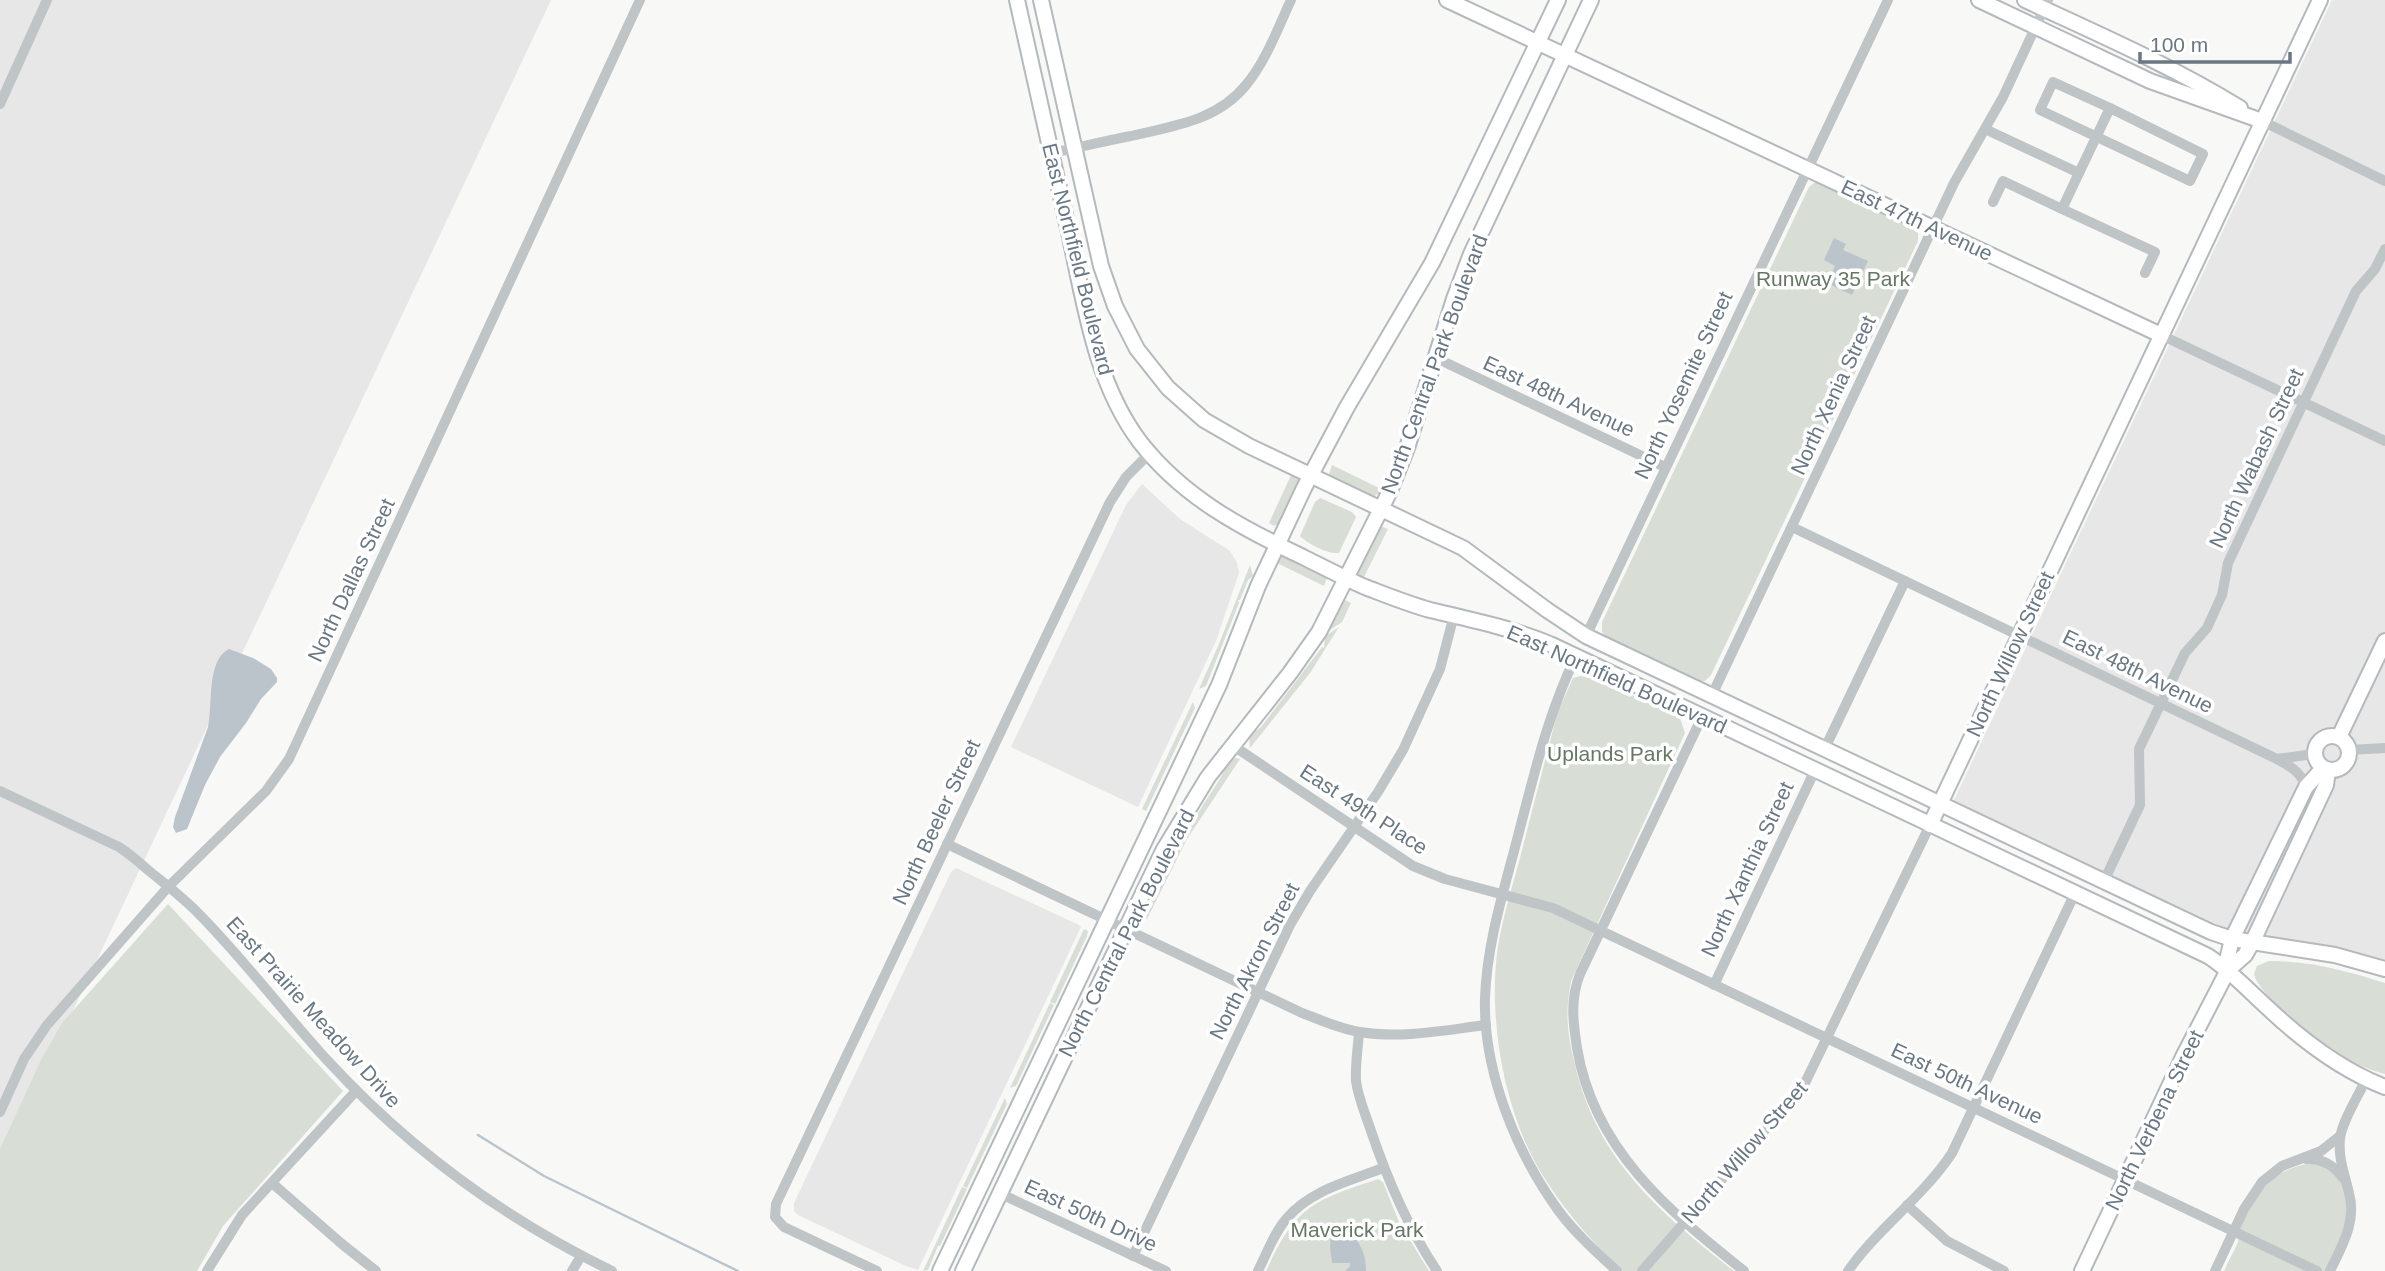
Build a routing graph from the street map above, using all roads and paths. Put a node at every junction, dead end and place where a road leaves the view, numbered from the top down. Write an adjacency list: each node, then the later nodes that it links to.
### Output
1 (47, 0): 17 (street)
2 (640, 0): 68 (street, North Dallas Street)
3 (1017, 0): 23 (main road, East Northfield Boulevard)
4 (1041, 0): 22 (main road, East Northfield Boulevard)
5 (1291, 0): 22 (street)
6 (1447, 0): 15 (main road, East 47th Avenue)
7 (1558, 0): 15 (main road, North Central Park Boulevard)
8 (1591, 0): 16 (main road, North Central Park Boulevard)
9 (1888, 0): 24 (street, North Yosemite Street)
10 (1979, 0): 14 (main road)
11 (2025, 0): 13 (main road)
12 (2320, 0): 19 (main road, North Willow Street)
13 (2046, 4): 14 (street, North Xenia Street); 19 (main road)
14 (2036, 27): 19 (main road); 20 (street, North Xenia Street)
15 (1538, 43): 16 (main road, East 47th Avenue); 38 (main road, North Central Park Boulevard)
16 (1565, 55): 24 (main road, East 47th Avenue); 33 (main road, North Central Park Boulevard)
17 (0, 104)
18 (2110, 108): 21 (street); 21 (street); 21 (street)
19 (2262, 121): 26 (street); 32 (main road, North Willow Street)
20 (1985, 129): 25 (street); 29 (street, North Xenia Street)
21 (2096, 137): 25 (street)
22 (1075, 148): 23 (street); 38 (main road, East Northfield Boulevard)
23 (1052, 153): 36 (main road, East Northfield Boulevard)
24 (1808, 168): 29 (main road, East 47th Avenue); 37 (street, North Yosemite Street)
25 (2079, 173): 28 (street)
26 (2385, 181)
27 (1993, 202): 28 (street)
28 (2062, 209): 31 (street)
29 (1933, 228): 32 (main road, East 47th Avenue); 40 (street, North Xenia Street)
30 (2385, 249): 34 (street, North Wabash Street)
31 (2145, 273)
32 (2161, 335): 34 (street, East 47th Avenue); 45 (main road, North Willow Street)
33 (1436, 358): 37 (street, East 48th Avenue); 39 (main road, North Central Park Boulevard)
34 (2303, 403): 35 (street, East 47th Avenue); 50 (street, North Wabash Street)
35 (2385, 441)
36 (1150, 453): 41 (main road, East Northfield Boulevard); 66 (street, North Beeler Street)
37 (1665, 467): 46 (street, North Yosemite Street)
38 (1311, 475): 39 (main road, East Northfield Boulevard); 41 (main road, North Central Park Boulevard)
39 (1380, 508): 42 (main road, North Central Park Boulevard); 46 (main road, East Northfield Boulevard)
40 (1793, 527): 43 (street, East 48th Avenue); 49 (street, North Xenia Street)
41 (1277, 545): 42 (main road, East Northfield Boulevard); 71 (main road, North Central Park Boulevard)
42 (1346, 578): 44 (main road, East Northfield Boulevard); 53 (main road, North Central Park Boulevard)
43 (1905, 581): 45 (street, East 48th Avenue); 54 (street)
44 (1454, 615): 48 (main road, East Northfield Boulevard); 65 (street, North Akron Street)
45 (2019, 635): 50 (street, East 48th Avenue); 63 (main road, North Willow Street)
46 (1586, 636): 49 (main road, East Northfield Boulevard)
47 (2385, 641): 52 (main road)
48 (1576, 656): 51 (main road, East Northfield Boulevard); 70 (street)
49 (1712, 695): 54 (main road, East Northfield Boulevard)
50 (2161, 703): 58 (street, East 48th Avenue); 67 (street, North Wabash Street)
51 (1702, 717): 60 (main road, East Northfield Boulevard); 73 (street)
52 (2339, 737): 56 (main road); 57 (main road)
53 (1233, 745): 65 (street, East 49th Place); 72 (main road, North Central Park Boulevard)
54 (1825, 748): 63 (main road, East Northfield Boulevard)
55 (2385, 748): 56 (street)
56 (2349, 750): 59 (main road)
57 (2314, 754): 58 (street); 59 (main road)
58 (2277, 759): 61 (street, East 48th Avenue)
59 (2325, 769): 61 (main road, North Verbena Street); 75 (main road, North Verbena Street)
60 (1815, 770): 64 (main road, East Northfield Boulevard); 78 (street, North Xanthia Street)
61 (2305, 787): 74 (main road, North Verbena Street)
62 (0, 791): 68 (street, East Prairie Meadow Drive)
63 (1940, 802): 64 (main road, North Willow Street); 67 (main road, East Northfield Boulevard)
64 (1930, 825): 69 (main road, East Northfield Boulevard); 82 (street, North Willow Street)
65 (1353, 827): 70 (street, East 49th Place); 79 (street, North Akron Street)
66 (947, 844): 71 (street); 104 (street, North Beeler Street)
67 (2104, 881): 74 (main road, East Northfield Boulevard)
68 (169, 886): 85 (street, East Prairie Meadow Drive); 87 (street, North Dallas Street)
69 (2075, 893): 77 (main road, East Northfield Boulevard); 86 (street)
70 (1503, 894): 73 (street, East 49th Place); 80 (street)
71 (1107, 920): 72 (street); 105 (main road, North Central Park Boulevard)
72 (1125, 929): 79 (street); 94 (main road, North Central Park Boulevard)
73 (1600, 930): 78 (street, East 50th Avenue); 96 (street)
74 (2232, 939): 75 (main road, East Northfield Boulevard); 77 (main road, North Verbena Street)
75 (2252, 943): 76 (main road, East Northfield Boulevard); 77 (main road, North Verbena Street)
76 (2385, 969)
77 (2228, 970): 83 (main road, East Northfield Boulevard); 91 (main road, North Verbena Street)
78 (1714, 985): 82 (street, East 50th Avenue)
79 (1259, 992): 81 (street); 99 (street, North Akron Street)
80 (1486, 1025): 81 (street); 110 (street)
81 (1359, 1032): 90 (street)
82 (1828, 1039): 86 (street, East 50th Avenue); 96 (street, North Willow Street)
83 (2366, 1079): 84 (main road, East Northfield Boulevard); 88 (street)
84 (2385, 1087)
85 (356, 1091): 93 (street); 98 (street, East Prairie Meadow Drive)
86 (1974, 1108): 91 (street, East 50th Avenue); 95 (street)
87 (0, 1112)
88 (2340, 1136): 89 (street); 92 (street)
89 (2301, 1159): 92 (street); 97 (street)
90 (1383, 1168): 108 (street); 109 (street)
91 (2125, 1180): 97 (street, East 50th Avenue); 115 (main road, North Verbena Street)
92 (2346, 1181): 118 (street)
93 (272, 1183): 100 (street); 101 (street)
94 (999, 1194): 99 (street, East 50th Drive); 106 (main road, North Central Park Boulevard)
95 (1907, 1205): 113 (street); 114 (street)
96 (1685, 1221): 111 (street, North Willow Street); 112 (street)
97 (2233, 1231): 116 (street); 117 (street, East 50th Avenue)
98 (581, 1256): 102 (street); 103 (street, East Prairie Meadow Drive)
99 (1133, 1256): 107 (street, East 50th Drive)
100 (207, 1271)
101 (376, 1271)
102 (572, 1271)
103 (612, 1271)
104 (877, 1271)
105 (940, 1271)
106 (962, 1271)
107 (1166, 1271)
108 (1258, 1271)
109 (1437, 1271)
110 (1617, 1271)
111 (1642, 1271)
112 (1744, 1271)
113 (1848, 1271)
114 (2004, 1271)
115 (2082, 1271)
116 (2215, 1271)
117 (2317, 1271)
118 (2330, 1271)

